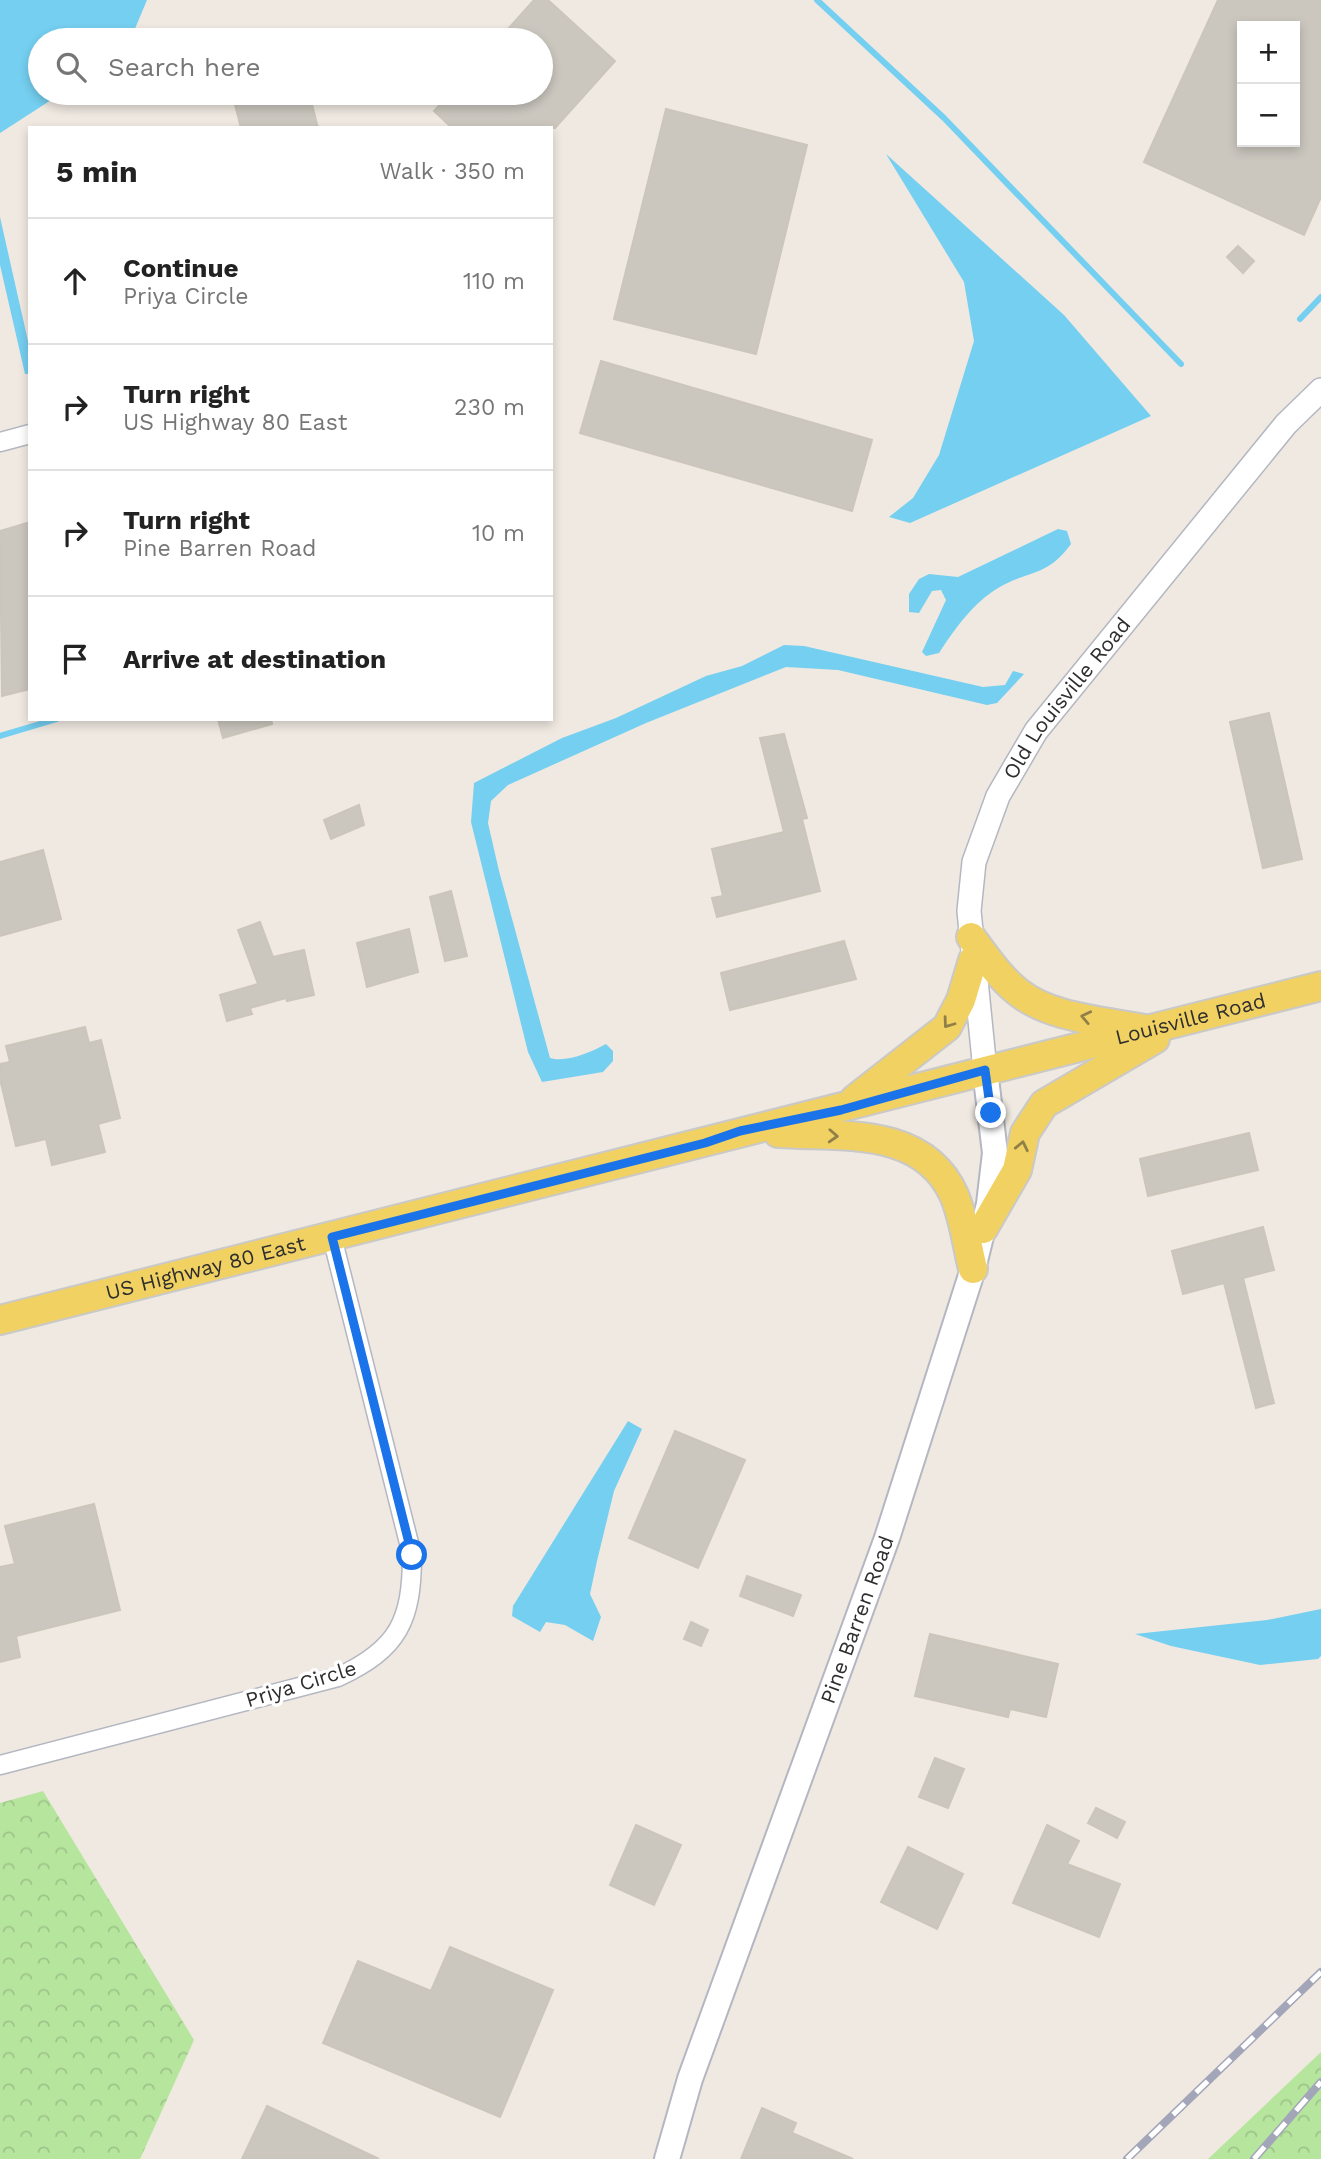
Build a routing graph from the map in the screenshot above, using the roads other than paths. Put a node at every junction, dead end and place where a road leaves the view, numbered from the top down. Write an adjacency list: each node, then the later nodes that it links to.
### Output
1 (1321, 390): 4 (street, Old Louisville Road)
2 (28, 435): 3 (street)
3 (0, 442)
4 (972, 949): 7 (main road, one-way to 4); 9 (street, Old Louisville Road); 10 (main road, one-way to 10)
5 (1321, 986): 6 (main road, Louisville Road)
6 (1186, 1022): 7 (main road, Louisville Road); 12 (main road, one-way to 6)
7 (1153, 1031): 8 (main road, Louisville Road)
8 (1062, 1050): 9 (main road, US Highway 80 East)
9 (985, 1070): 10 (main road, US Highway 80 East); 12 (main road, Pine Barren Road)
10 (841, 1110): 11 (main road, US Highway 80 East)
11 (740, 1131): 13 (main road, US Highway 80 East); 14 (main road, one-way to 14)
12 (983, 1229): 14 (main road, Pine Barren Road)
13 (332, 1237): 15 (main road, US Highway 80 East); 16 (street, Priya Circle)
14 (973, 1269): 17 (main road, Pine Barren Road)
15 (0, 1320)
16 (0, 1765)
17 (667, 2159)

